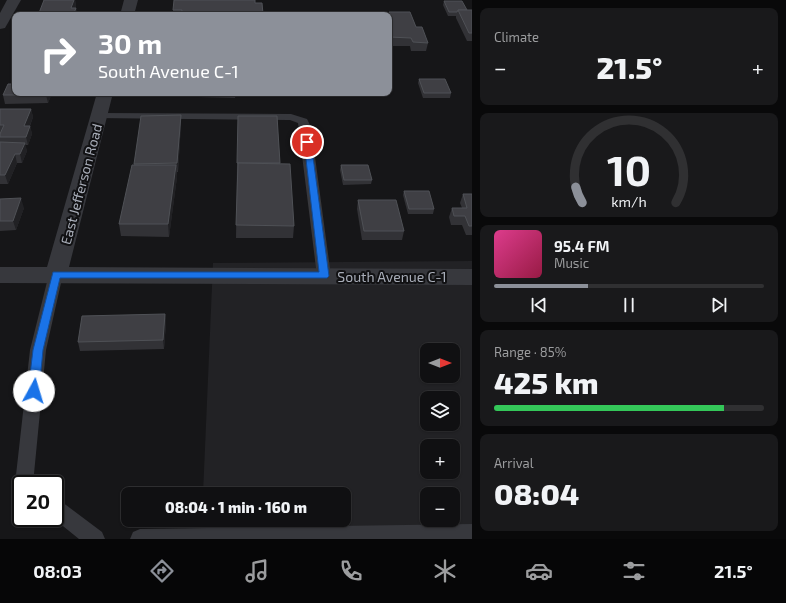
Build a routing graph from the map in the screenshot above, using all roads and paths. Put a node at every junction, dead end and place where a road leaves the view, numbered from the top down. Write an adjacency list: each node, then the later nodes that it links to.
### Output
1 (14, 0): 4 (street)
2 (131, 0): 3 (street)
3 (128, 12)
4 (0, 25)
5 (104, 96): 6 (street, East Jefferson Road)
6 (99, 116): 7 (street, East Jefferson Road); 9 (lane)
7 (56, 274): 8 (street, South Avenue C-1); 9 (street, South Avenue C-1); 11 (lane)
8 (0, 275)
9 (324, 276): 10 (street, South Avenue C-1)
10 (472, 277)
11 (25, 475)
12 (64, 515): 14 (lane)
13 (472, 534): 15 (lane)
14 (95, 539)
15 (140, 539)

